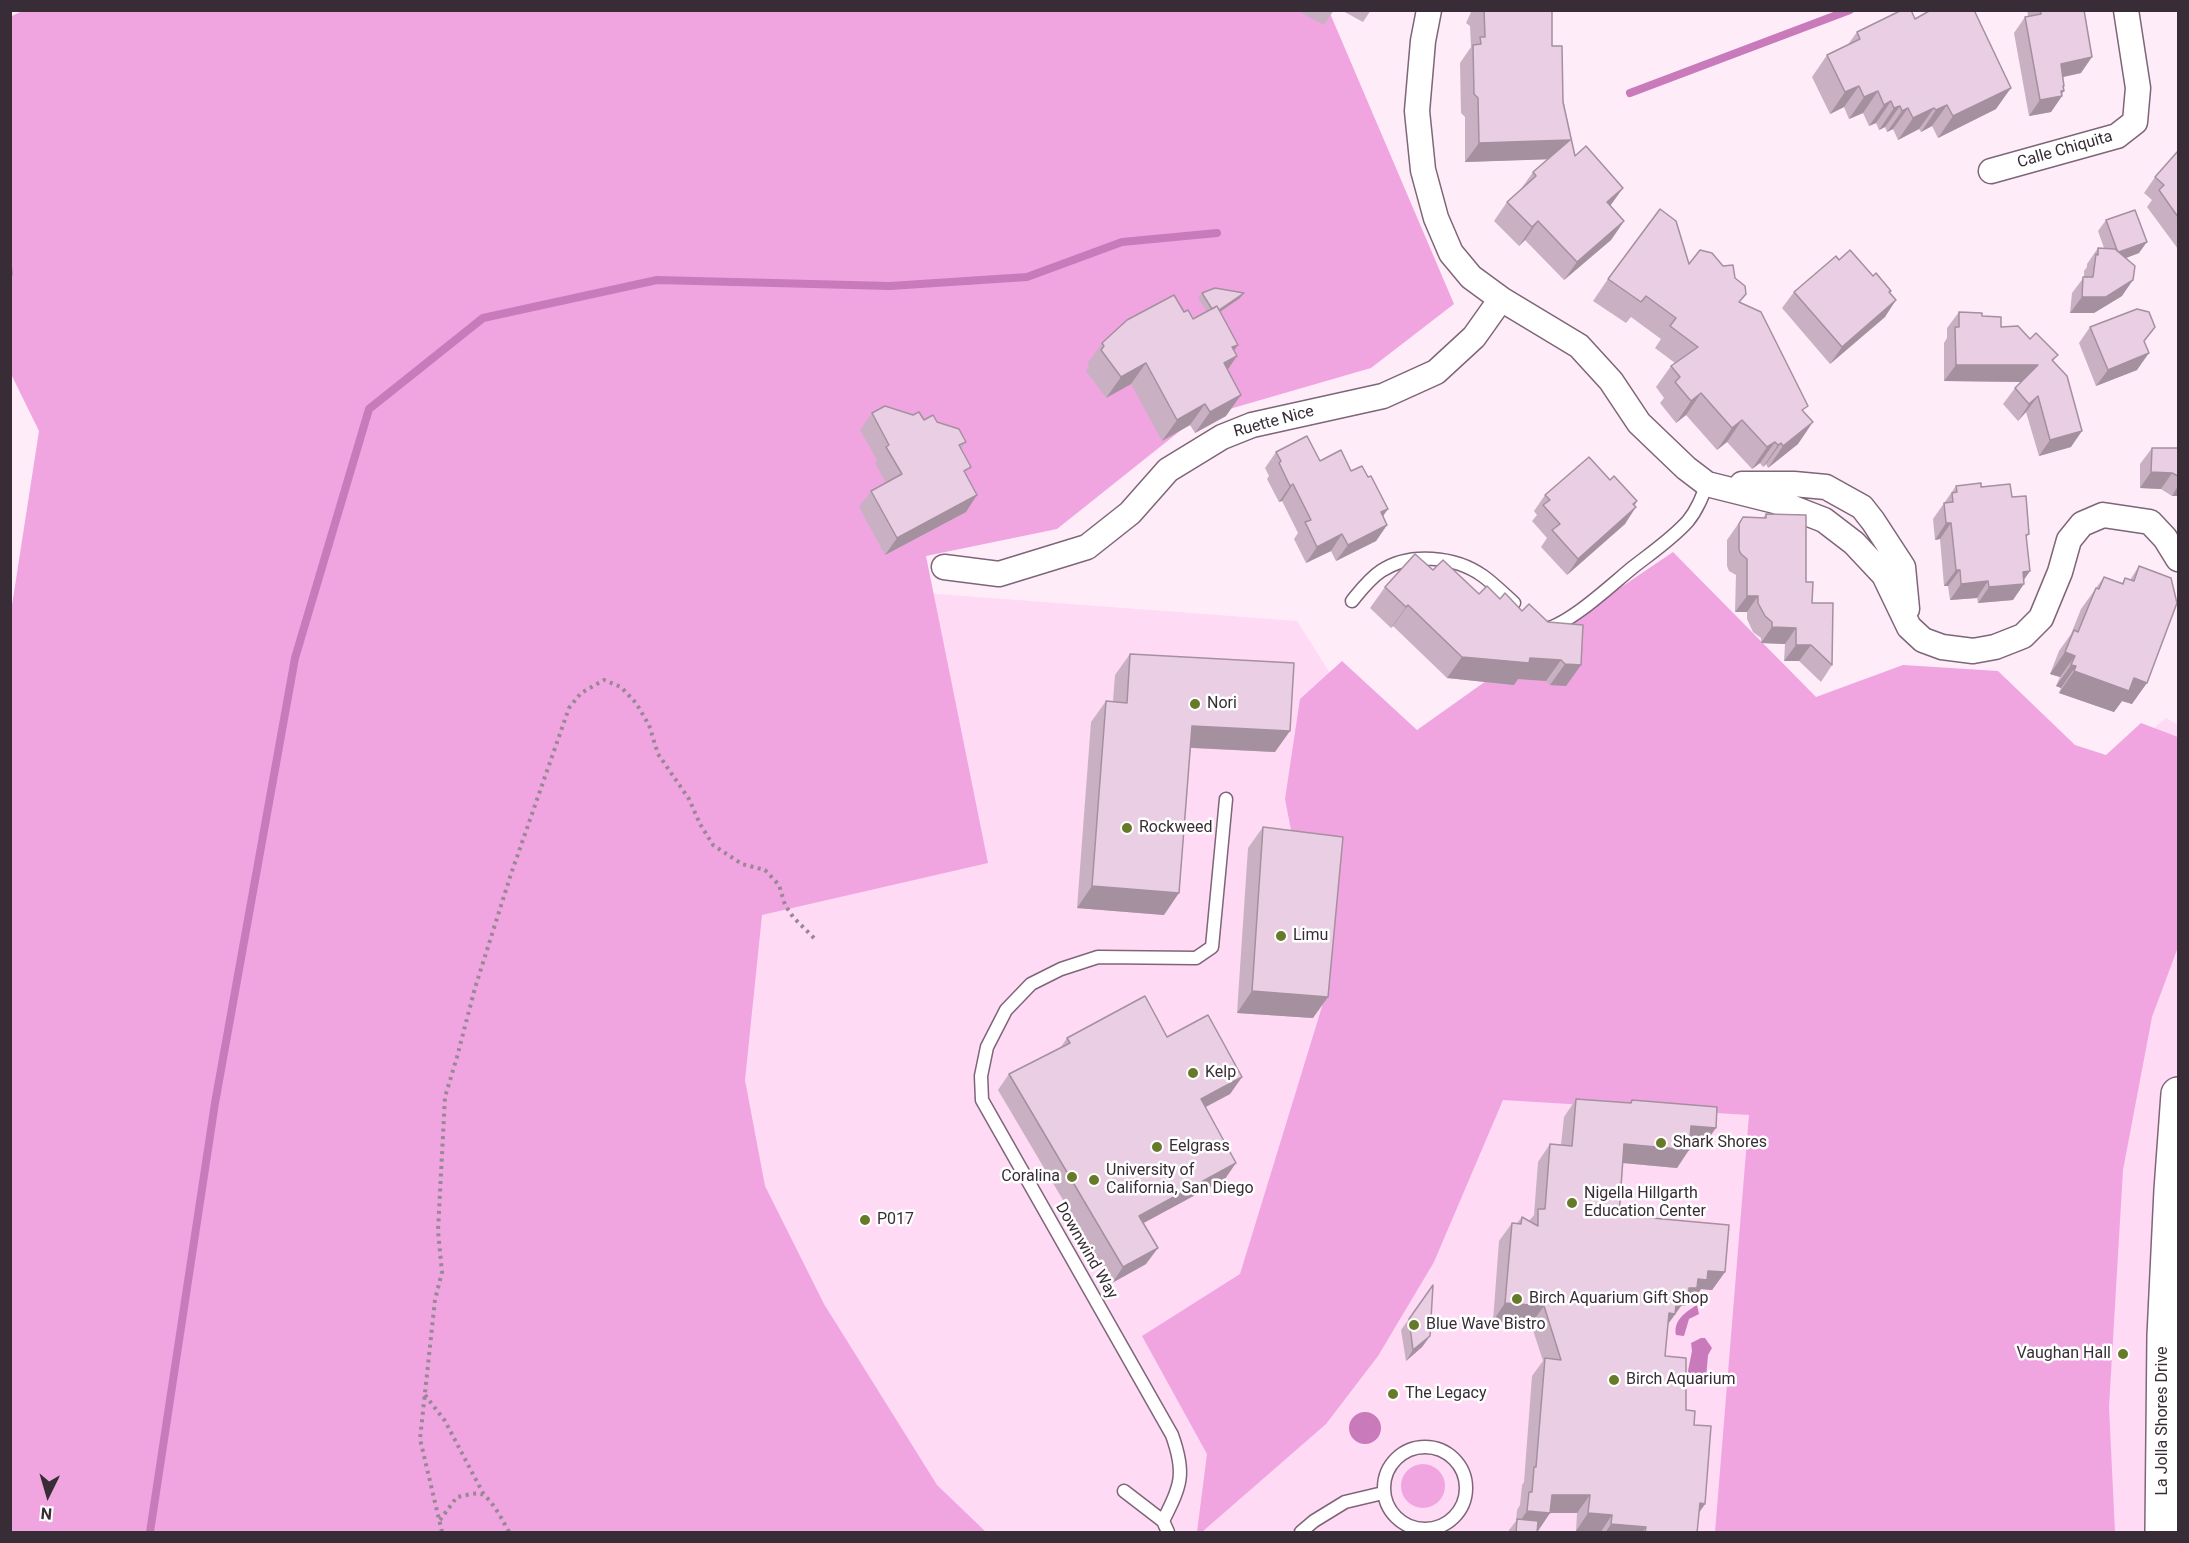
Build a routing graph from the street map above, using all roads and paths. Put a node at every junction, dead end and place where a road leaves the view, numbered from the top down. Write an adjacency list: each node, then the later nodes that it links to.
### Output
1 (1429, 10): 4 (street)
2 (2126, 10): 3 (street, Calle Chiquita)
3 (1991, 171)
4 (1501, 299): 5 (street); 7 (street, Ruette Nice)
5 (1707, 484): 10 (lane); 11 (street); 11 (street)
6 (2178, 559): 11 (street)
7 (944, 567)
8 (1352, 601): 9 (lane)
9 (1521, 610)
10 (1536, 625)
11 (1909, 627)
12 (1226, 799): 21 (lane, Downwind Way)
13 (817, 941): 16 (path)
14 (2178, 1094): 15 (main road, La Jolla Shores Drive)
15 (2171, 1337): 26 (main road, La Jolla Shores Drive)
16 (424, 1395): 19 (path); 20 (path)
17 (1124, 1491): 21 (lane)
18 (1383, 1493): 22 (lane); 22 (lane); 25 (lane)
19 (484, 1495): 20 (path); 24 (path)
20 (440, 1520): 23 (path)
21 (1166, 1527)
22 (1430, 1531)
23 (442, 1533)
24 (509, 1533)
25 (1301, 1533)
26 (2162, 1533)

